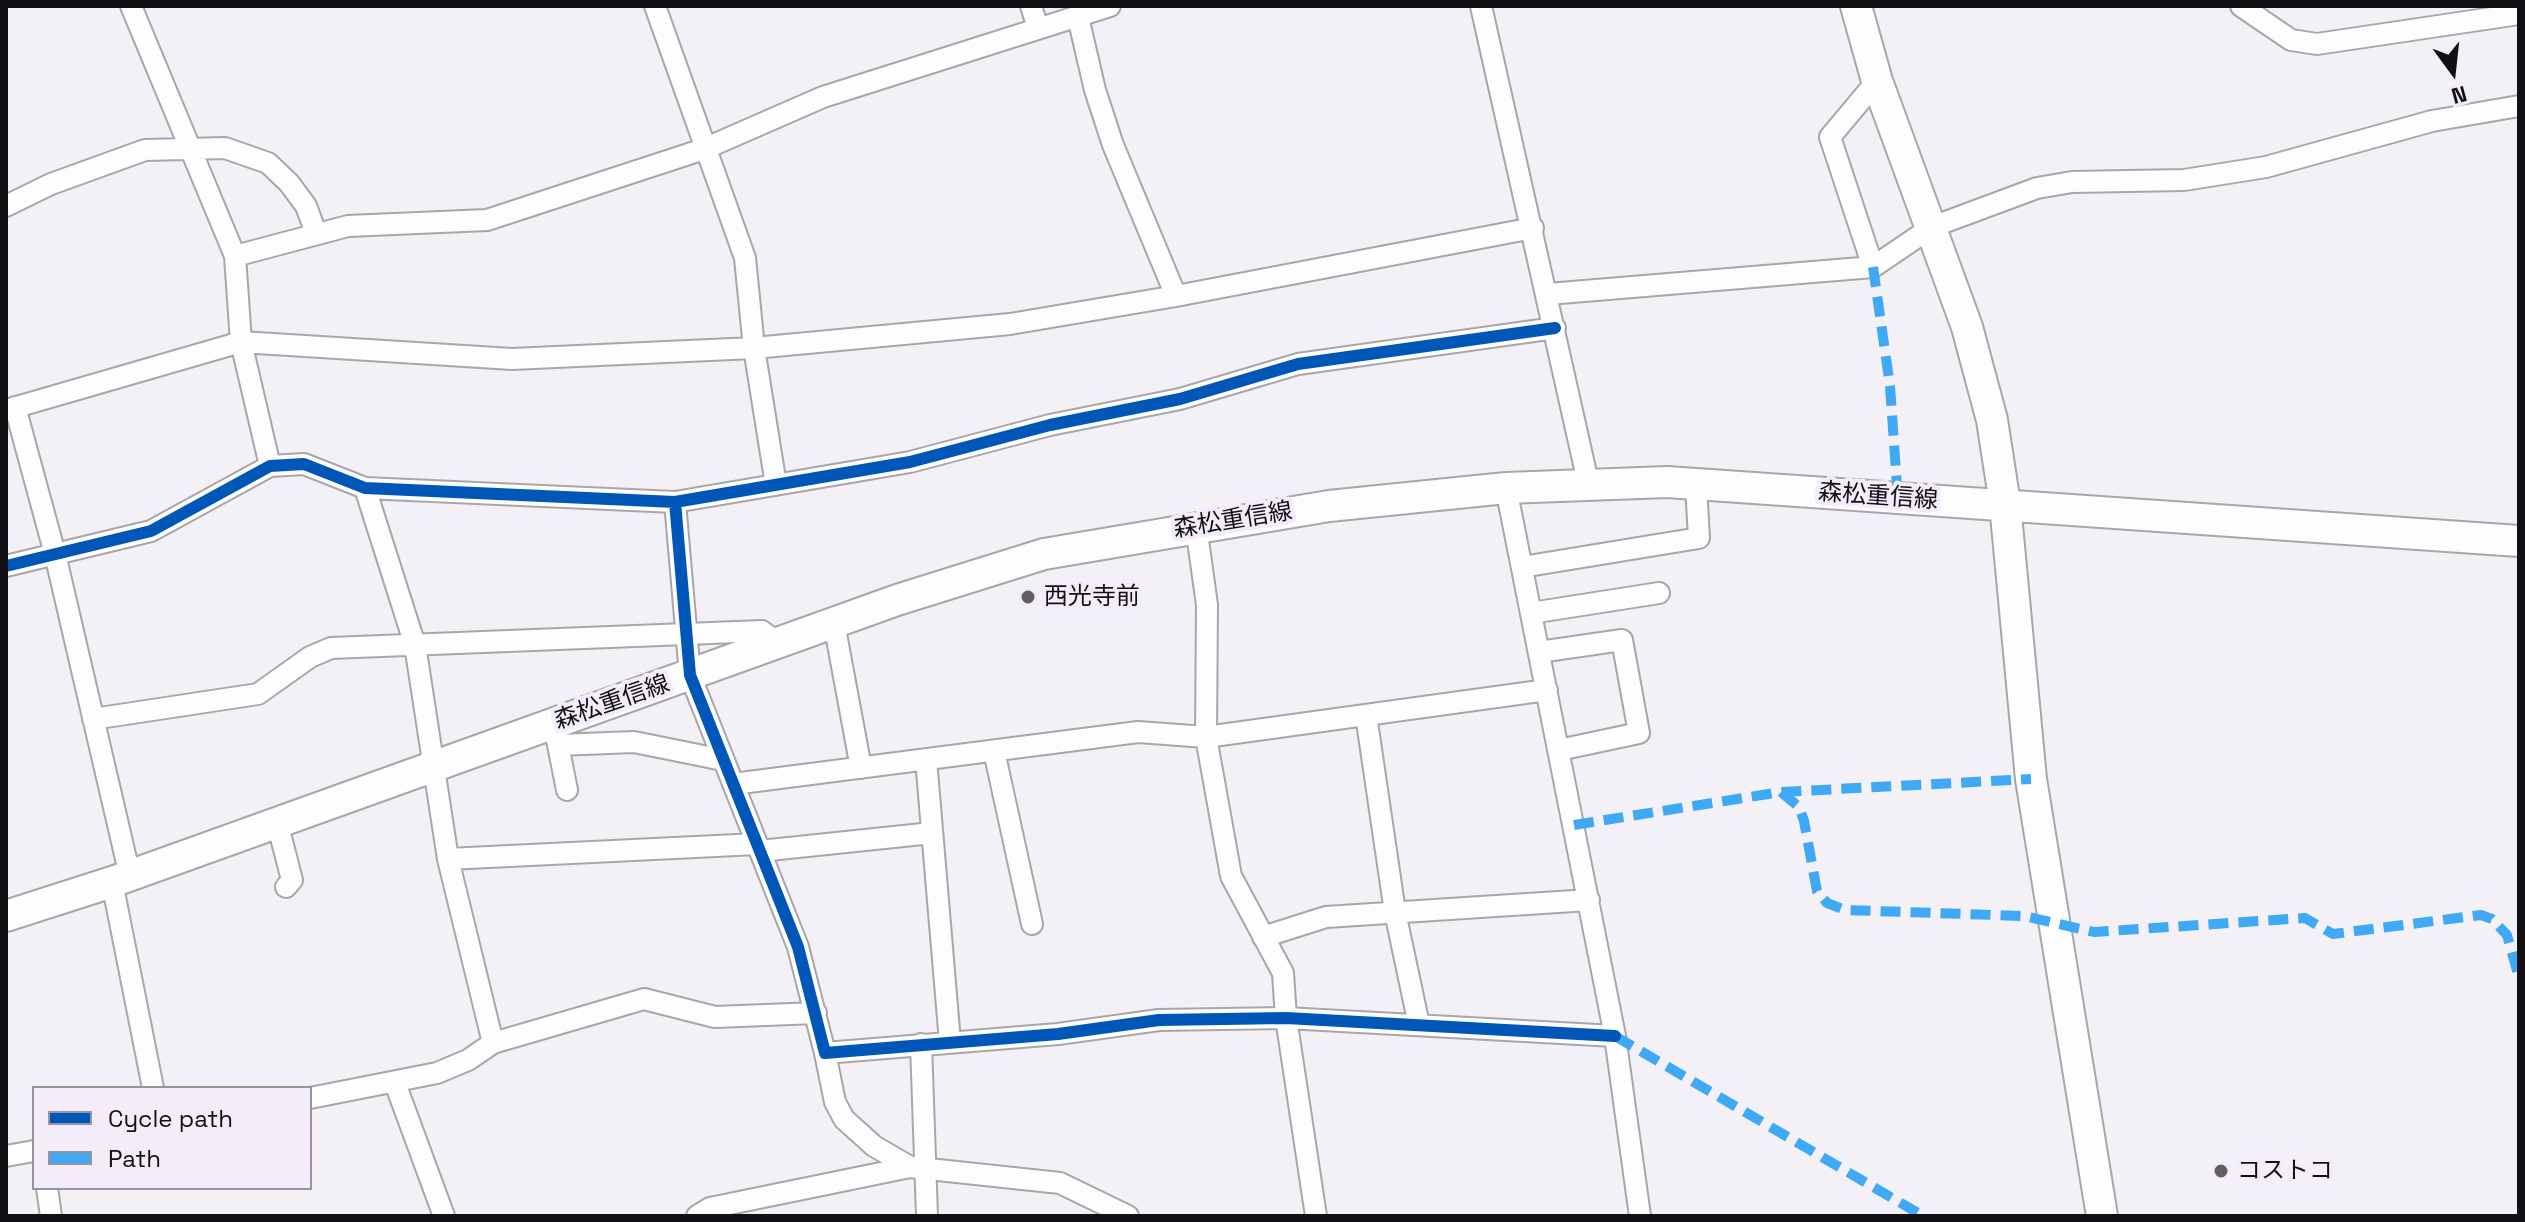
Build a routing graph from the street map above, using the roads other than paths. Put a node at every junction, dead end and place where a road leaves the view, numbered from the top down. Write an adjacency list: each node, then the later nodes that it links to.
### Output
1 (131, 6): 13 (street)
2 (655, 6): 14 (street)
3 (1031, 6): 10 (street)
4 (1110, 6): 9 (street)
5 (1481, 6): 17 (street)
6 (1856, 6): 11 (main road)
7 (2241, 6): 8 (street)
8 (2519, 14)
9 (1078, 17): 10 (street); 22 (street)
10 (1038, 28): 14 (street)
11 (1877, 81): 16 (main road); 20 (street)
12 (2519, 106): 16 (street)
13 (190, 148): 15 (street); 18 (street); 19 (street)
14 (704, 149): 18 (street); 25 (street)
15 (6, 206)
16 (1932, 227): 20 (street); 34 (main road)
17 (1533, 228): 21 (street); 22 (street)
18 (316, 233): 19 (street)
19 (235, 256): 24 (street)
20 (1873, 267): 21 (street)
21 (1548, 294): 23 (street)
22 (1176, 296): 25 (street)
23 (1555, 328): 28 (street); 29 (street)
24 (241, 342): 25 (street); 26 (street); 27 (street)
25 (754, 348): 29 (street)
26 (11, 409): 37 (street)
27 (270, 466): 31 (street); 37 (street)
28 (1588, 482): 30 (main road, 森松重信線); 32 (main road, 森松重信線)
29 (776, 485): 33 (street)
30 (1696, 485): 34 (main road, 森松重信線); 39 (street)
31 (365, 488): 33 (street); 45 (street)
32 (1506, 488): 35 (main road, 森松重信線); 39 (street)
33 (675, 502): 43 (street)
34 (2005, 504): 36 (main road, 森松重信線); 94 (main road)
35 (1196, 526): 42 (main road, 森松重信線); 52 (street)
36 (2519, 541)
37 (55, 554): 38 (street); 50 (street)
38 (6, 566)
39 (1522, 567): 41 (street)
40 (1659, 593): 41 (street)
41 (1531, 613): 46 (street)
42 (834, 623): 44 (main road, 森松重信線); 58 (street)
43 (686, 635): 44 (street); 45 (street); 47 (street)
44 (778, 643): 47 (main road, 森松重信線)
45 (415, 645): 50 (street); 57 (street)
46 (1539, 652): 48 (street); 53 (street)
47 (690, 675): 51 (main road, 森松重信線); 56 (street)
48 (1547, 690): 49 (street); 53 (street)
49 (1366, 715): 52 (street); 68 (street)
50 (93, 719): 65 (street)
51 (556, 734): 56 (street); 57 (main road, 森松重信線); 60 (street)
52 (1206, 737): 54 (street); 71 (street)
53 (1559, 750): 67 (street)
54 (994, 751): 55 (street); 70 (street)
55 (926, 759): 58 (street); 62 (street)
56 (723, 760): 59 (street)
57 (435, 765): 61 (main road, 森松重信線); 64 (street)
58 (861, 768): 59 (street)
59 (733, 784): 63 (street)
60 (567, 790)
61 (277, 822): 65 (main road, 森松重信線); 66 (street)
62 (932, 833): 63 (street); 76 (street)
63 (758, 848): 64 (street); 72 (street)
64 (448, 859): 77 (street)
65 (121, 879): 69 (main road, 森松重信線); 81 (street)
66 (286, 887)
67 (1589, 900): 68 (street); 75 (street)
68 (1395, 912): 71 (street); 74 (street)
69 (6, 916)
70 (1032, 924)
71 (1263, 937): 73 (street)
72 (816, 1013): 77 (street); 79 (street)
73 (1286, 1018): 74 (street); 76 (street); 92 (street)
74 (1419, 1025): 75 (street)
75 (1615, 1036): 93 (street)
76 (950, 1042): 78 (street)
77 (493, 1043): 80 (street)
78 (921, 1044): 79 (street); 85 (street)
79 (825, 1053): 85 (street)
80 (395, 1083): 82 (street); 89 (street)
81 (153, 1086)
82 (312, 1098)
83 (32, 1151): 84 (street)
84 (6, 1156)
85 (918, 1167): 87 (street); 90 (street); 91 (street)
86 (47, 1190): 88 (street)
87 (1117, 1214)
88 (51, 1216)
89 (444, 1216)
90 (697, 1216)
91 (927, 1216)
92 (1316, 1216)
93 (1640, 1216)
94 (2102, 1216)

